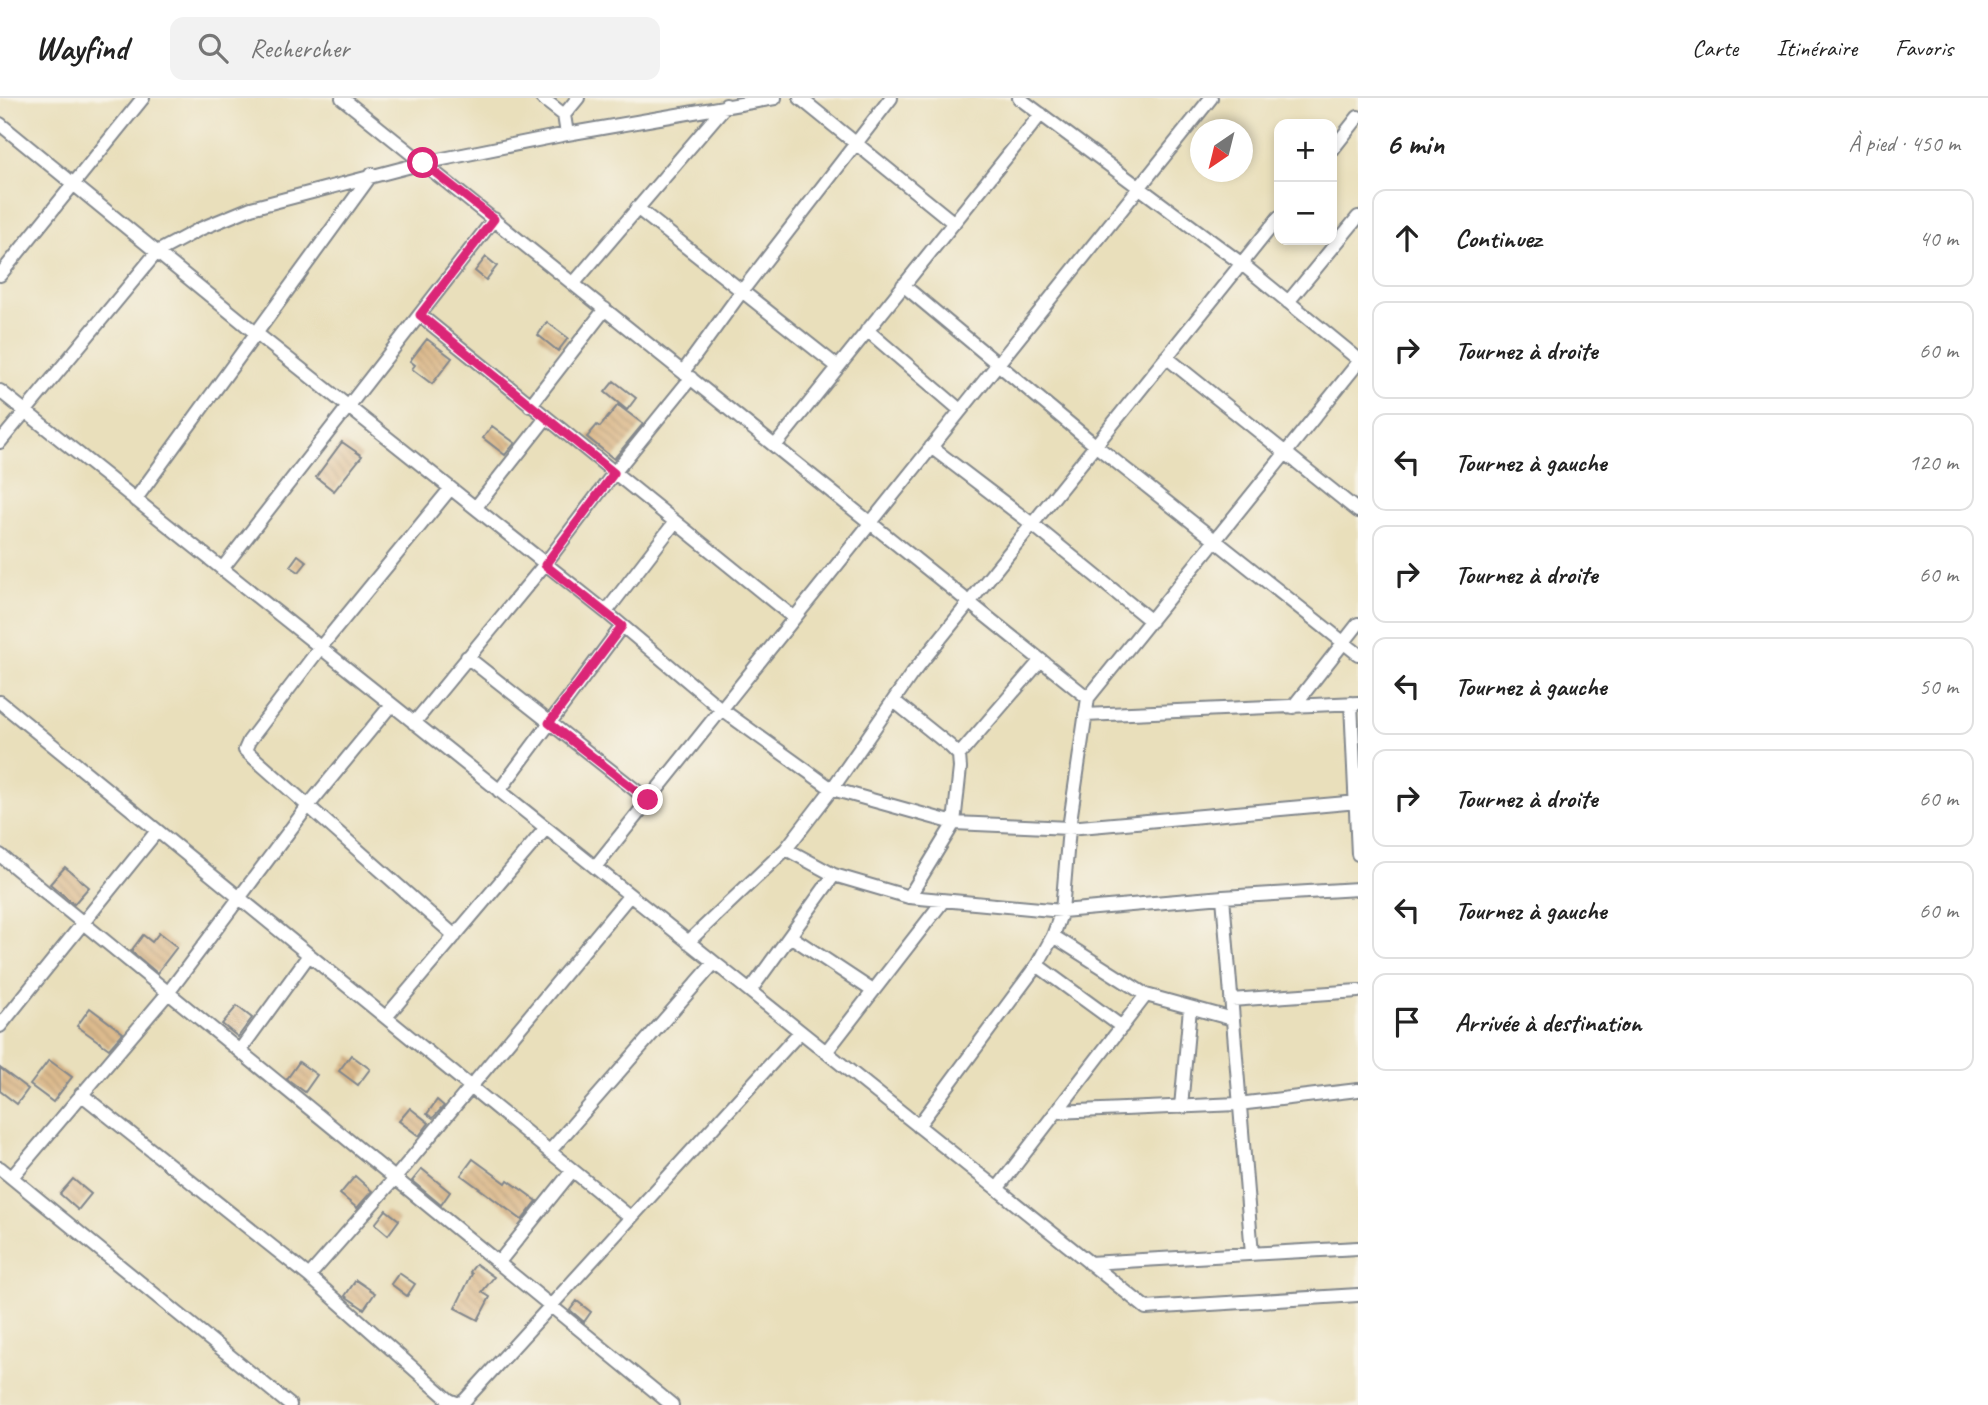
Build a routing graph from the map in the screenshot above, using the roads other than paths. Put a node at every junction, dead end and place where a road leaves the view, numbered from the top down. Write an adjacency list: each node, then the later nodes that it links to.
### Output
1 (342, 98): 18 (street)
2 (542, 98): 12 (street)
3 (578, 98): 12 (street)
4 (775, 98): 10 (street)
5 (800, 98): 16 (street)
6 (891, 98): 16 (street)
7 (1019, 98): 11 (street)
8 (1211, 98): 21 (street)
9 (138, 100): 20 (street)
10 (726, 105): 15 (street); 22 (street)
11 (1041, 114): 21 (street); 25 (street)
12 (564, 115): 15 (street)
13 (1358, 117): 17 (street)
14 (0, 124): 20 (street)
15 (567, 134): 18 (street)
16 (857, 143): 25 (street); 32 (street)
17 (1337, 144)
18 (423, 163): 19 (street); 23 (street)
19 (372, 174): 27 (street); 37 (street)
20 (74, 184): 27 (street); 29 (street)
21 (1140, 187): 28 (street); 40 (street)
22 (637, 208): 30 (street); 32 (street)
23 (494, 219): 30 (street); 35 (street)
24 (1358, 219): 33 (street)
25 (954, 223): 31 (street)
26 (1274, 223): 28 (street)
27 (157, 252): 37 (street); 47 (street)
28 (1242, 264): 33 (street); 38 (street)
29 (0, 275)
30 (573, 283): 34 (street)
31 (903, 285): 36 (street); 40 (street)
32 (743, 291): 41 (street); 42 (street)
33 (1288, 302): 39 (street)
34 (605, 309): 42 (street); 44 (street)
35 (420, 315): 44 (street); 45 (street)
36 (867, 330): 41 (street); 46 (street)
37 (257, 334): 45 (street); 56 (street)
38 (1166, 357): 50 (street); 53 (street)
39 (1358, 361): 53 (street)
40 (998, 363): 46 (street); 50 (street)
41 (838, 367): 51 (street)
42 (687, 375): 51 (street); 54 (street)
43 (0, 391): 47 (street)
44 (530, 406): 48 (street)
45 (349, 407): 55 (street); 64 (street)
46 (960, 410): 52 (street)
47 (26, 411): 49 (street); 56 (street)
48 (546, 418): 54 (street); 57 (street)
49 (0, 443)
50 (1095, 445): 61 (street); 62 (street)
51 (775, 446): 60 (street)
52 (931, 447): 60 (street); 61 (street)
53 (1285, 453): 58 (street); 62 (street)
54 (614, 473): 59 (street); 63 (street)
55 (450, 489): 57 (street); 72 (street)
56 (135, 500): 64 (street)
57 (476, 507): 63 (street)
58 (1358, 511)
59 (675, 522): 66 (street); 67 (street)
60 (871, 523): 65 (street); 67 (street)
61 (1032, 524): 65 (street); 68 (street)
62 (1214, 540): 68 (street); 71 (street)
63 (545, 565): 66 (street); 74 (street)
64 (222, 569): 72 (street)
65 (969, 602): 75 (street); 77 (street)
66 (606, 612): 70 (street)
67 (794, 618): 82 (street)
68 (1151, 621): 76 (street)
69 (1358, 624): 71 (street)
70 (622, 626): 82 (street); 85 (street)
71 (1344, 643): 73 (street); 81 (street)
72 (320, 648): 80 (street); 91 (street)
73 (1358, 654)
74 (467, 657): 84 (street); 85 (street)
75 (1041, 660): 76 (street); 86 (street)
76 (1088, 698): 83 (street)
77 (894, 701): 86 (street); 87 (street)
78 (0, 702): 95 (street)
79 (1354, 703): 81 (street); 90 (street)
80 (391, 705): 84 (street); 91 (street)
81 (1293, 708): 83 (street)
82 (722, 709): 87 (street); 89 (street)
83 (1085, 715): 94 (street)
84 (414, 723): 88 (street)
85 (549, 723): 88 (street); 89 (street)
86 (958, 755): 92 (street)
87 (832, 789): 92 (street); 96 (street)
88 (499, 791): 93 (street)
89 (648, 800): 99 (street)
90 (1357, 802): 94 (street); 97 (street)
91 (308, 806): 103 (street); 109 (street)
92 (954, 823): 94 (street); 104 (street)
93 (546, 828): 99 (street); 109 (street)
94 (1069, 828): 107 (street)
95 (156, 831): 103 (street); 108 (street)
96 (786, 849): 100 (street); 112 (street)
97 (1358, 854)
98 (0, 855): 108 (street)
99 (594, 867): 102 (street)
100 (834, 875): 104 (street); 110 (street)
101 (1358, 889): 105 (street)
102 (630, 895): 112 (street); 130 (street)
103 (242, 897): 113 (street); 119 (street)
104 (909, 897): 106 (street)
105 (1223, 897): 107 (street); 121 (street)
106 (943, 901): 107 (street); 117 (street)
107 (1062, 911): 111 (street)
108 (83, 924): 119 (street); 123 (street)
109 (455, 936): 124 (street)
110 (790, 936): 116 (street); 117 (street)
111 (1053, 936): 115 (street); 120 (street)
112 (688, 942): 114 (street)
113 (309, 955): 124 (street); 128 (street)
114 (714, 963): 116 (street); 137 (street)
115 (1037, 965): 126 (street); 136 (street)
116 (750, 991): 127 (street)
117 (873, 991): 129 (street)
118 (1358, 992): 121 (street)
119 (168, 993): 128 (street); 132 (street)
120 (1146, 995): 122 (street); 126 (street)
121 (1231, 1000): 125 (street)
122 (1190, 1008): 125 (street); 134 (street)
123 (2, 1017)
124 (386, 1017): 130 (street)
125 (1233, 1019): 133 (street)
126 (1122, 1027): 135 (street)
127 (800, 1032): 129 (street); 143 (street)
128 (240, 1050): 141 (street)
129 (826, 1052): 136 (street)
130 (469, 1087): 137 (street); 141 (street)
131 (1358, 1090): 133 (street)
132 (81, 1094): 140 (street); 148 (street)
133 (1238, 1104): 134 (street); 145 (street)
134 (1181, 1107): 135 (street)
135 (1056, 1112): 142 (street)
136 (918, 1126): 142 (street)
137 (549, 1152): 139 (street)
138 (0, 1168): 140 (street)
139 (572, 1171): 143 (street); 146 (street)
140 (12, 1177): 151 (street)
141 (396, 1177): 146 (street); 148 (street)
142 (997, 1189): 147 (street)
143 (631, 1218): 150 (street)
144 (1358, 1248): 145 (street)
145 (1252, 1254): 147 (street)
146 (499, 1262): 150 (street)
147 (1089, 1263): 149 (street)
148 (309, 1276): 150 (street)
149 (1358, 1295)
150 (553, 1306): 152 (street)
151 (290, 1405)
152 (672, 1405)

